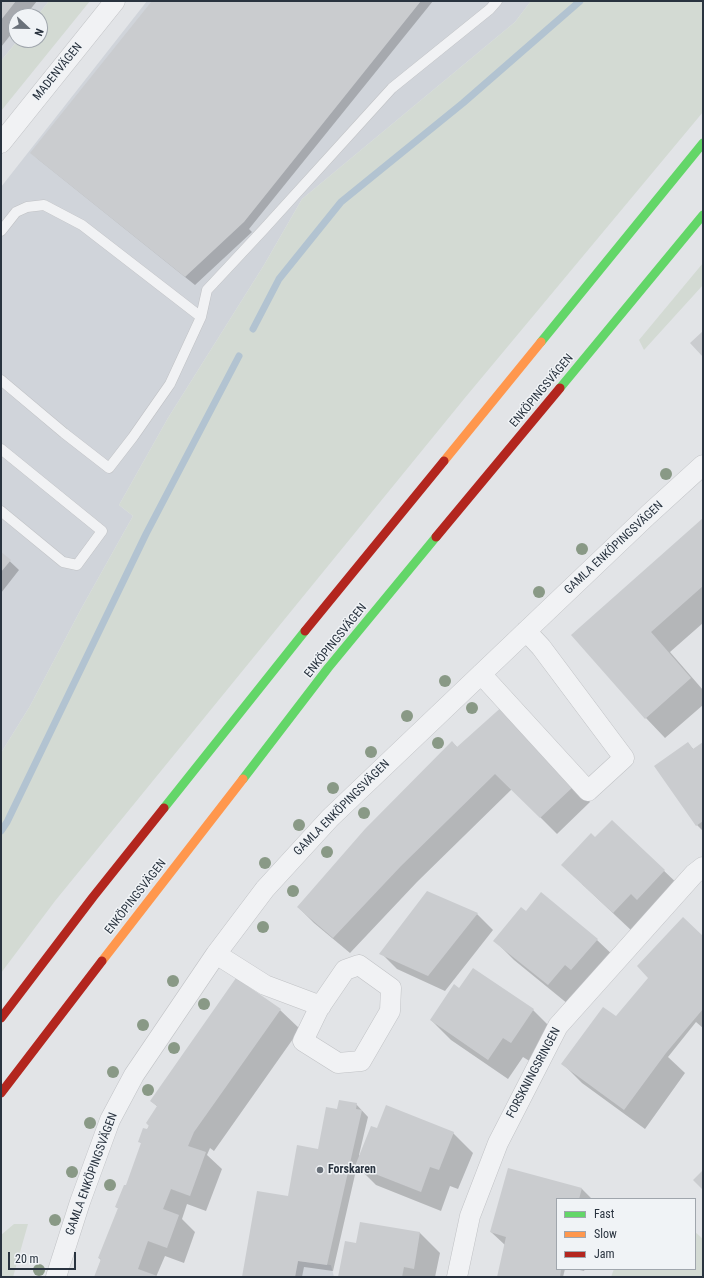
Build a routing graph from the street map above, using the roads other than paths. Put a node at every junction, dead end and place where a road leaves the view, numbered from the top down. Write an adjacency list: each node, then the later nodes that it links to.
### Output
1 (115, 1): 3 (street, MADENVÄGEN)
2 (497, 1): 7 (lane)
3 (1, 143)
4 (703, 143): 17 (main road)
5 (703, 215): 18 (main road, ENKÖPINGSVÄGEN)
6 (1, 232): 7 (lane)
7 (201, 316): 8 (lane)
8 (1, 380)
9 (1, 449): 11 (lane)
10 (703, 465): 12 (street, GAMLA ENKÖPINGSVÄGEN)
11 (1, 511)
12 (526, 631): 13 (street, GAMLA ENKÖPINGSVÄGEN); 13 (street)
13 (481, 674): 15 (street, GAMLA ENKÖPINGSVÄGEN)
14 (703, 867): 20 (street, FORSKNINGSRINGEN)
15 (216, 954): 16 (street); 19 (street, GAMLA ENKÖPINGSVÄGEN)
16 (321, 1006): 16 (street)
17 (1, 1018)
18 (1, 1093)
19 (56, 1277)
20 (457, 1277)

